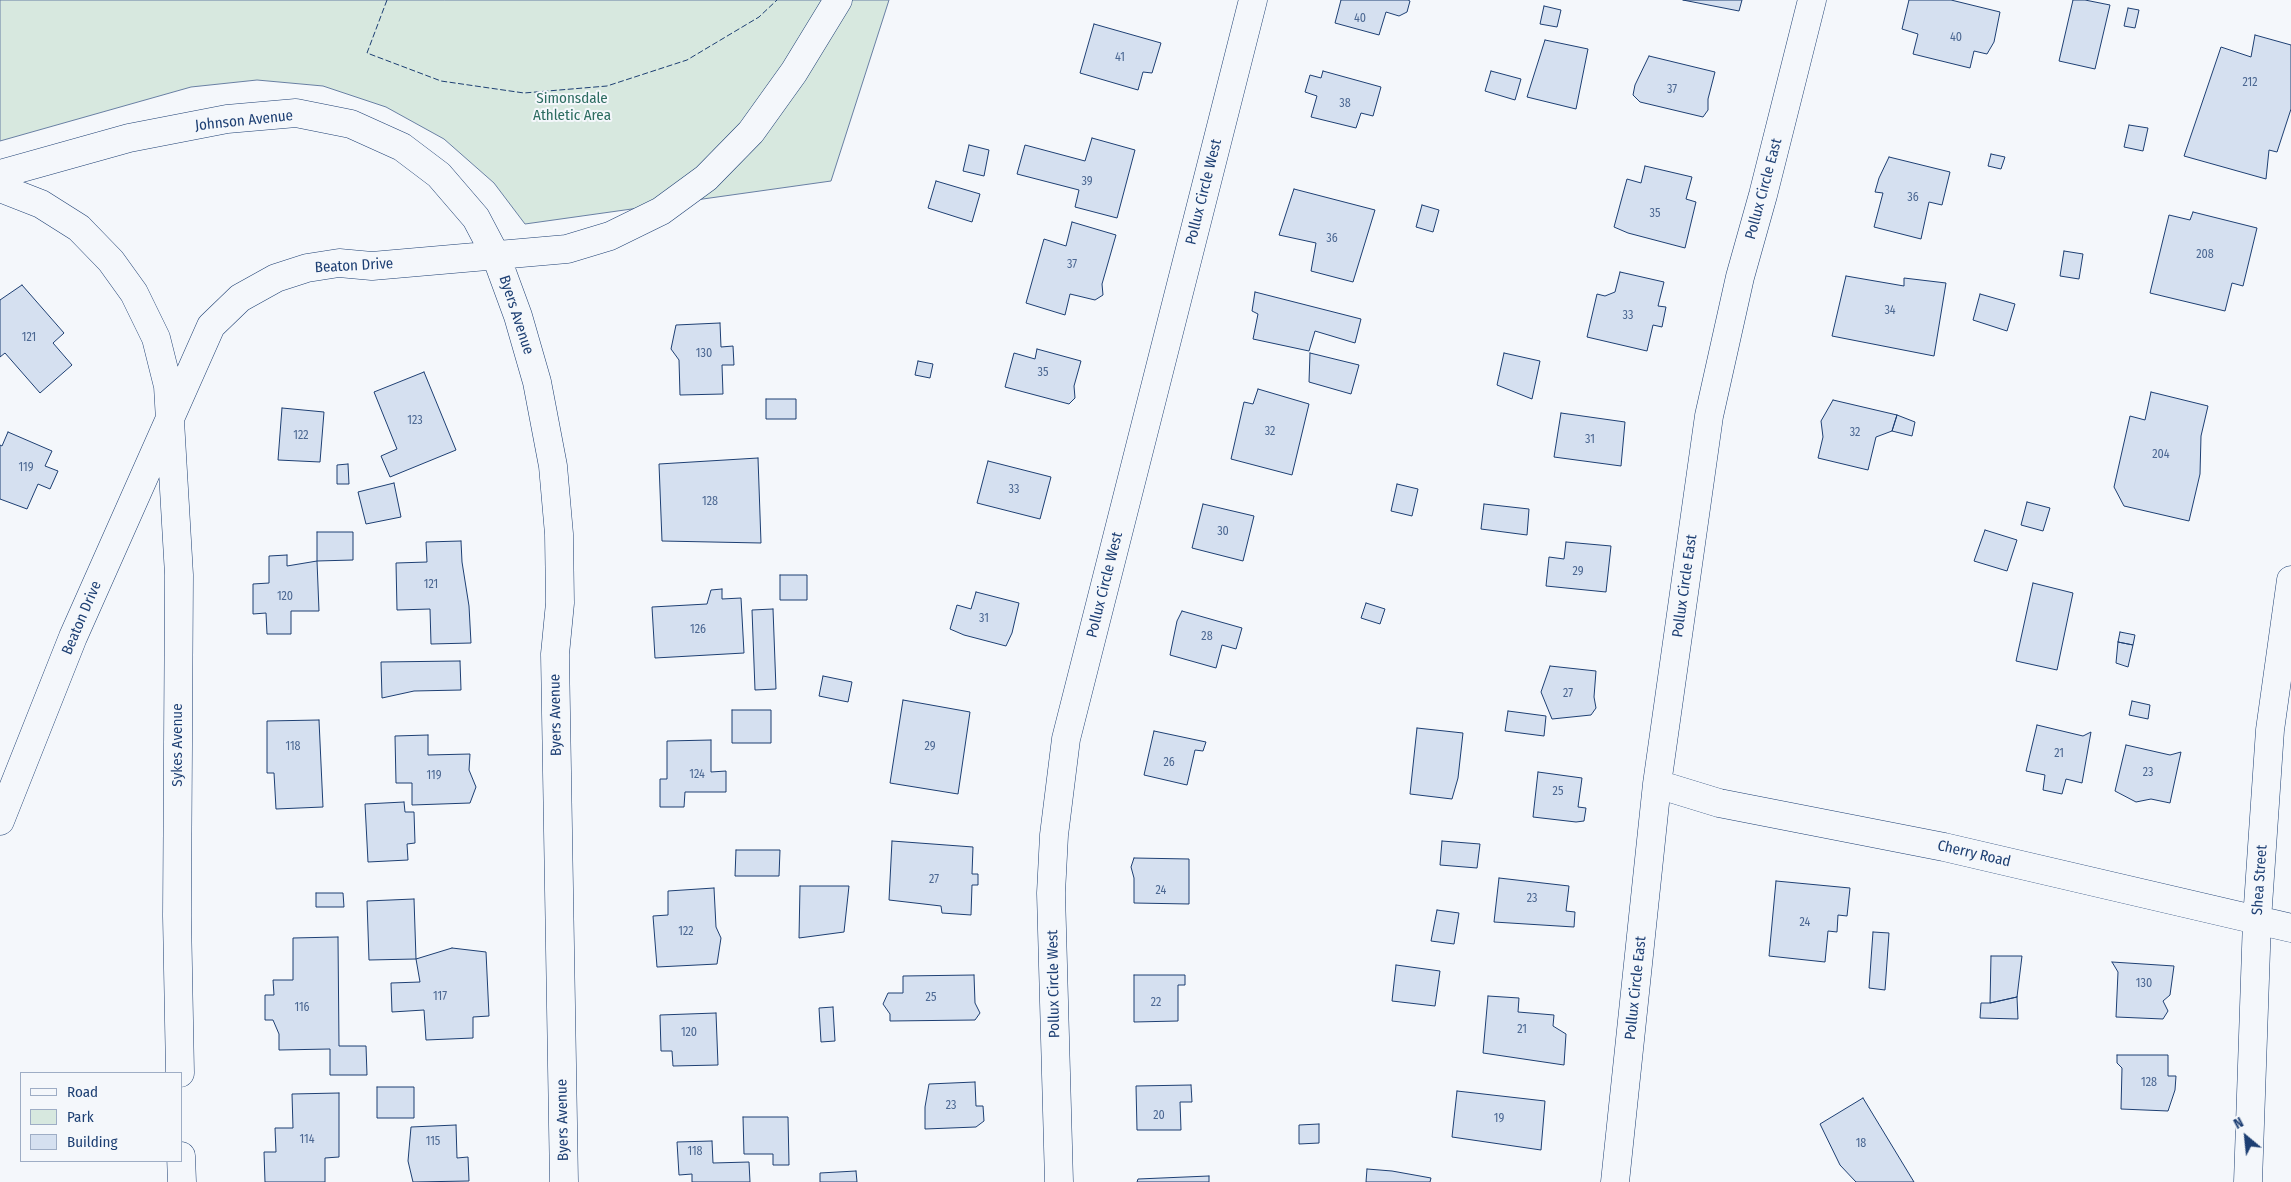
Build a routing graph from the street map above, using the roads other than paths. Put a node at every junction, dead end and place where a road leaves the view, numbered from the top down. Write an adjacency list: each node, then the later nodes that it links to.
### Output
1 (838, 0): 6 (street, Beaton Drive)
2 (1253, 0): 17 (street, Pollux Circle West)
3 (1812, 0): 9 (street, Pollux Circle East)
4 (0, 174): 6 (street, Johnson Avenue)
5 (0, 188): 7 (street, Beaton Drive)
6 (496, 256): 7 (street, Beaton Drive); 16 (street, Byers Avenue)
7 (170, 418): 10 (street, Beaton Drive); 13 (street, Sykes Avenue)
8 (2291, 580): 11 (street, Shea Street)
9 (1657, 784): 11 (street, Cherry Road); 18 (street, Pollux Circle East)
10 (0, 821)
11 (2257, 920): 12 (street, Cherry Road); 19 (street, Shea Street)
12 (2291, 928)
13 (180, 1072)
14 (181, 1162): 15 (street)
15 (182, 1182)
16 (564, 1182)
17 (1059, 1182)
18 (1615, 1182)
19 (2248, 1182)

